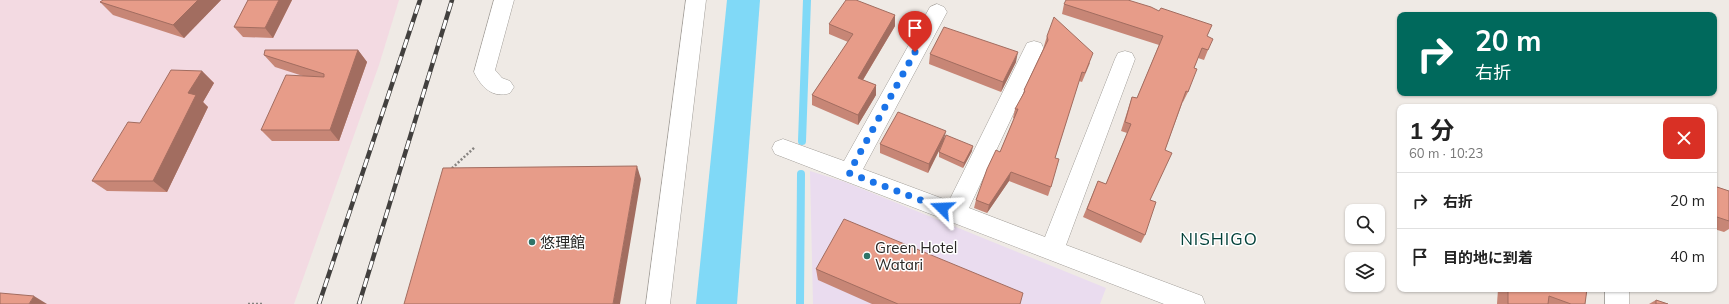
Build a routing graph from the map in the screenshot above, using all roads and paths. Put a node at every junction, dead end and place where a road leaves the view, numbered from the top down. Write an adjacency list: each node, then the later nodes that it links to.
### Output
1 (504, 0): 6 (street)
2 (696, 0): 16 (street)
3 (937, 12): 10 (street)
4 (1034, 49): 11 (street)
5 (1125, 59): 12 (street)
6 (503, 87)
7 (475, 147): 9 (path)
8 (783, 148): 10 (street)
9 (446, 173)
10 (849, 173): 11 (street)
11 (955, 213): 12 (street)
12 (1052, 250): 17 (street)
13 (1617, 292): 18 (street)
14 (248, 304): 15 (path)
15 (263, 304)
16 (658, 304)
17 (1193, 304)
18 (1617, 304)

